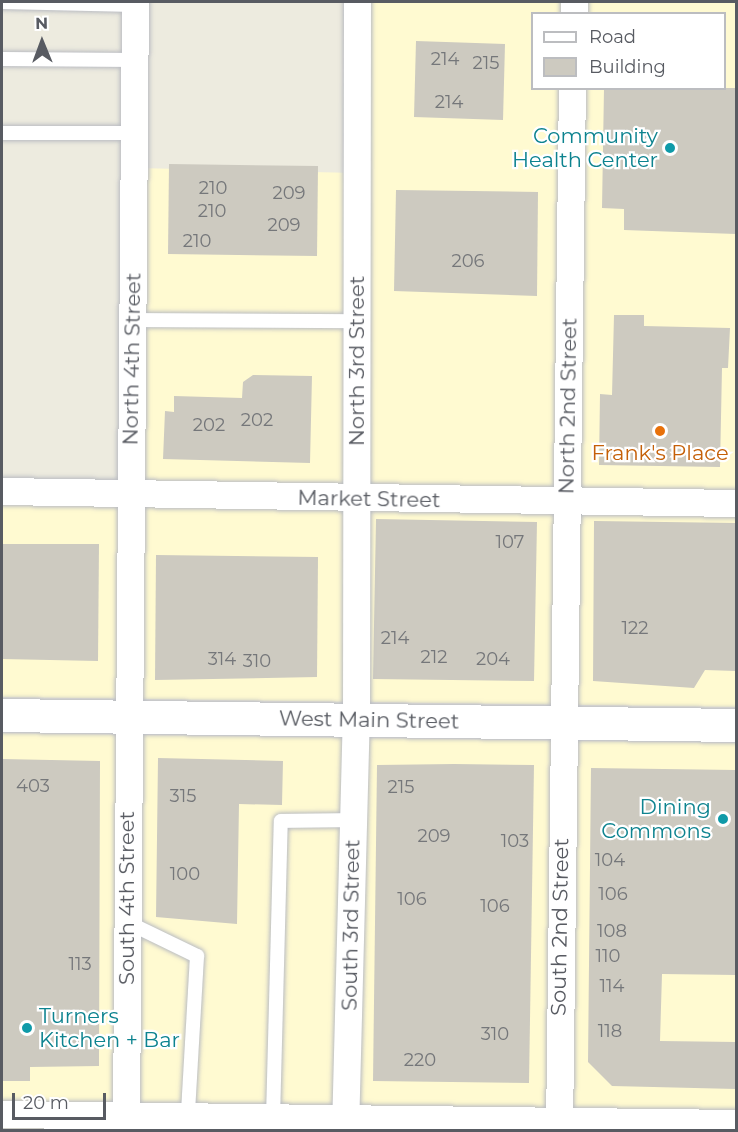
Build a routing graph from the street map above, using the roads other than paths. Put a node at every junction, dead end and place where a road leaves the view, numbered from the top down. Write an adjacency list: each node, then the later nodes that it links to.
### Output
1 (2, 2): 3 (lane)
2 (357, 2): 10 (street, North 3rd Street)
3 (135, 3): 5 (street, North 4th Street)
4 (2, 59): 5 (lane)
5 (135, 60): 8 (street, North 4th Street)
6 (572, 90): 14 (street, North 2nd Street)
7 (2, 133): 8 (lane)
8 (134, 133): 9 (street, North 4th Street)
9 (133, 320): 10 (lane); 12 (street, North 4th Street)
10 (357, 321): 13 (street, North 3rd Street)
11 (2, 491): 12 (street, Market Street)
12 (130, 494): 13 (street, Market Street); 17 (street, North 4th Street)
13 (357, 499): 14 (street, Market Street); 18 (street, North 3rd Street)
14 (566, 503): 15 (street, Market Street); 19 (street, North 2nd Street)
15 (736, 503)
16 (2, 715): 17 (main road, West Main Street)
17 (128, 717): 18 (main road, West Main Street); 22 (street, South 4th Street)
18 (356, 720): 19 (main road, West Main Street); 21 (street, South 3rd Street)
19 (562, 723): 20 (main road, West Main Street); 30 (street, South 2nd Street)
20 (736, 725)
21 (353, 820): 25 (lane); 28 (street, South 3rd Street)
22 (127, 922): 24 (street, South 4th Street); 26 (lane)
23 (2, 1114): 24 (street)
24 (126, 1116): 26 (street)
25 (273, 1118): 26 (street); 28 (street)
26 (188, 1123)
27 (736, 1124): 30 (street)
28 (346, 1125): 29 (street)
29 (496, 1126): 30 (street)
30 (559, 1126)

